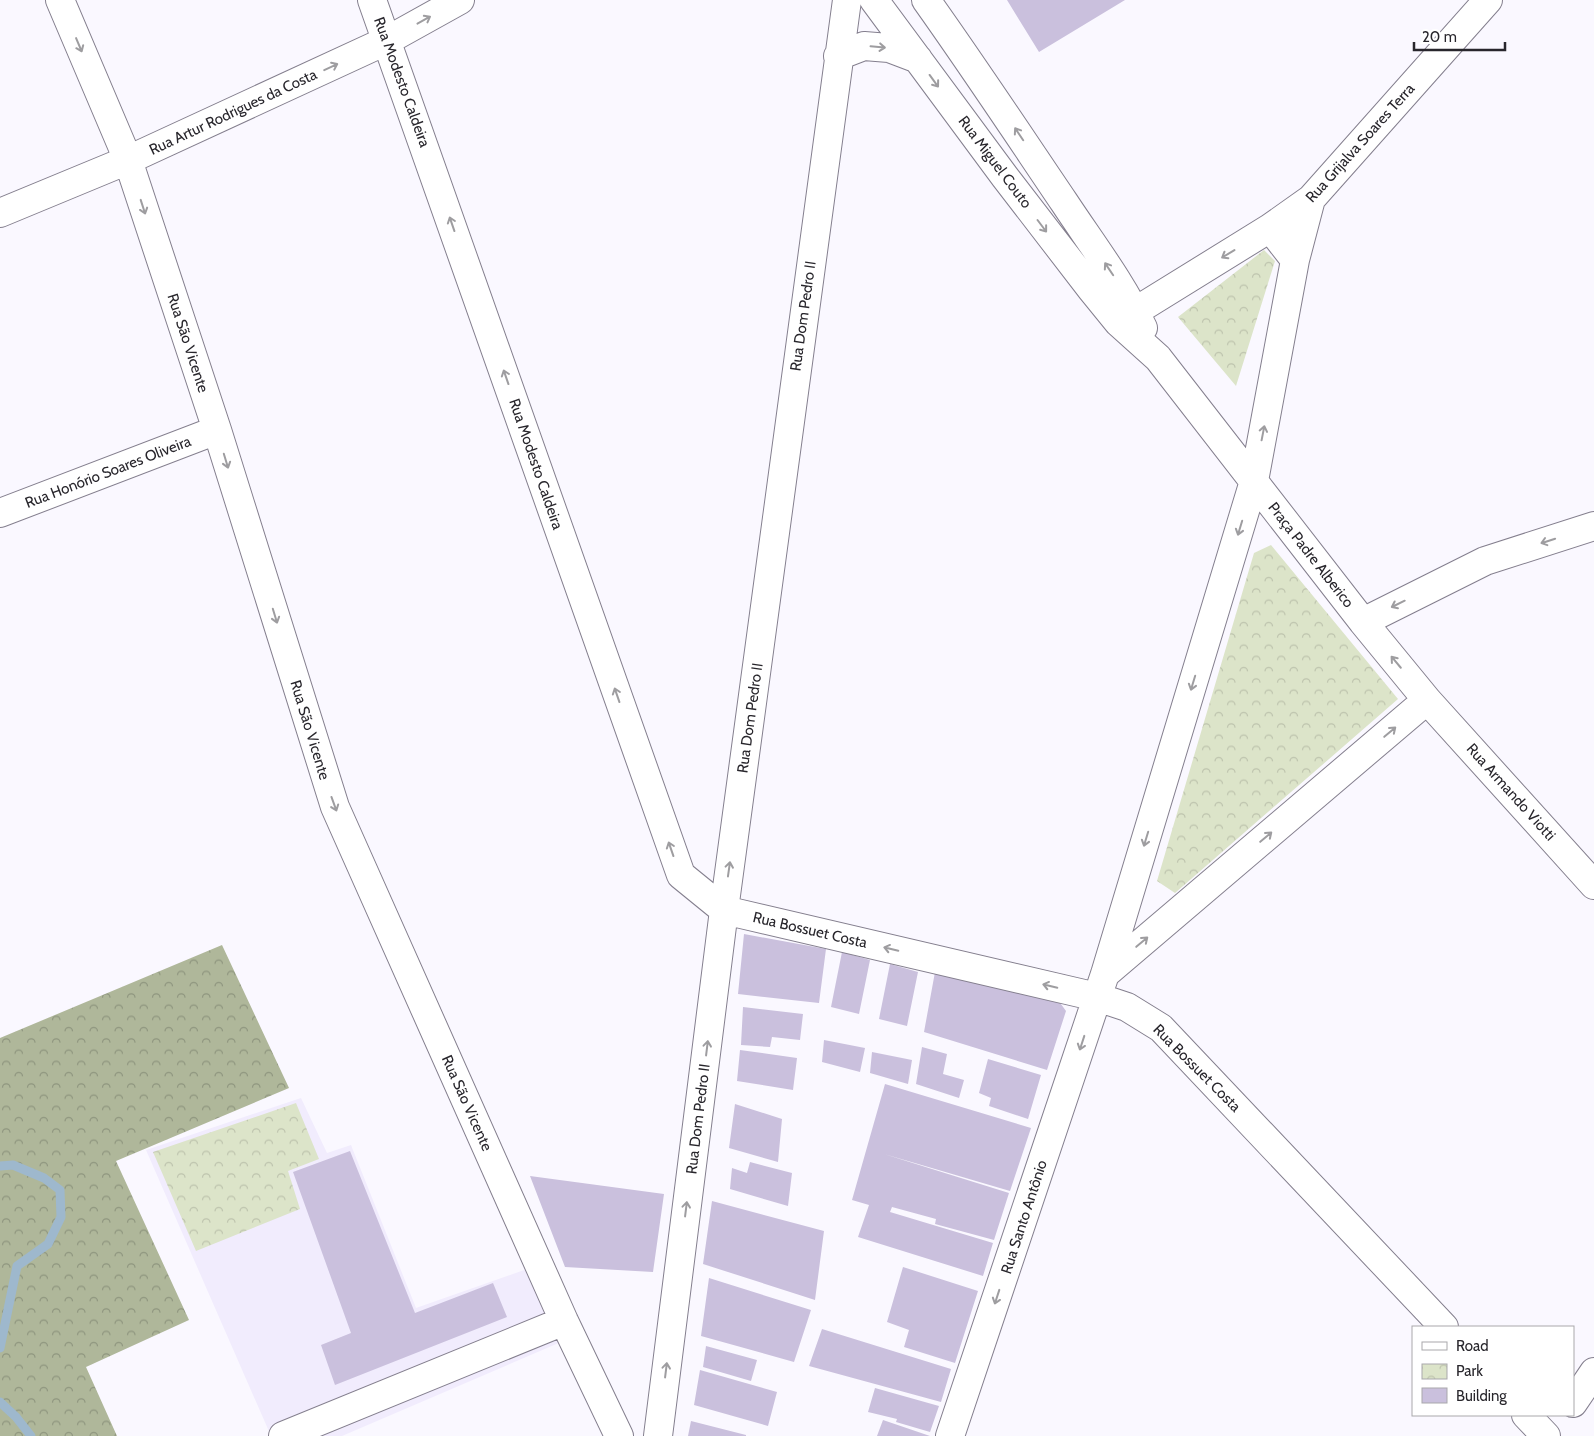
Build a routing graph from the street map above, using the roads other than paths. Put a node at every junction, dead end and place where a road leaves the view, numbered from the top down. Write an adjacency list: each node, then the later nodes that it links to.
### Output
1 (60, 0): 11 (street, Rua São Vicente, one-way to 11)
2 (372, 0): 8 (street, Rua Modesto Caldeira)
3 (460, 0): 8 (street, Rua Artur Rodrigues da Costa, one-way to 3)
4 (847, 0): 10 (street, Rua Dom Pedro II)
5 (874, 0): 9 (street, Rua Miguel Couto)
6 (1488, 0): 12 (street, Rua Grijalva Soares Terra)
7 (932, 9): 9 (street); 16 (street, one-way to 7)
8 (388, 40): 11 (street, Rua Artur Rodrigues da Costa, one-way to 8); 24 (street, Rua Modesto Caldeira, one-way to 8)
9 (911, 49): 10 (street, one-way to 9); 16 (street, Rua Miguel Couto, one-way to 16)
10 (838, 56): 24 (street, Rua Dom Pedro II, one-way to 10)
11 (128, 160): 13 (street, Rua Artur Rodrigues da Costa); 17 (street, Rua São Vicente, one-way to 17)
12 (1311, 199): 14 (street, Rua Grijalva Soares Terra); 15 (street)
13 (0, 213)
14 (1270, 228): 15 (street); 16 (street, Rua Grijalva Soares Terra, one-way to 16)
15 (1295, 260): 18 (street, one-way to 15)
16 (1127, 316): 18 (street)
17 (216, 430): 19 (street, Rua Honório Soares Oliveira); 26 (street, Rua São Vicente, one-way to 26)
18 (1254, 481): 21 (street, Praça Padre Alberico); 25 (street, Praça Padre Alberico, one-way to 25)
19 (0, 513)
20 (1594, 526): 21 (street, one-way to 21)
21 (1363, 622): 22 (street, Praça Padre Alberico, one-way to 21)
22 (1427, 700): 23 (street, Rua Armando Viotti); 25 (street, one-way to 22)
23 (1594, 885)
24 (724, 910): 25 (street, Rua Bossuet Costa, one-way to 24); 30 (street, Rua Dom Pedro II, one-way to 24)
25 (1101, 985): 27 (street, Rua Bossuet Costa); 37 (street, Rua Santo Antônio, one-way to 37)
26 (564, 1321): 31 (street, Rua São Vicente); 34 (street)
27 (1443, 1326)
28 (1594, 1372): 29 (street)
29 (1574, 1402)
30 (661, 1410): 31 (street); 36 (street, Rua Dom Pedro II)
31 (608, 1411): 35 (street, Rua São Vicente)
32 (1527, 1416): 38 (street)
33 (1564, 1416): 39 (street)
34 (283, 1436)
35 (620, 1436)
36 (658, 1436)
37 (950, 1436)
38 (1546, 1436)
39 (1550, 1436)

